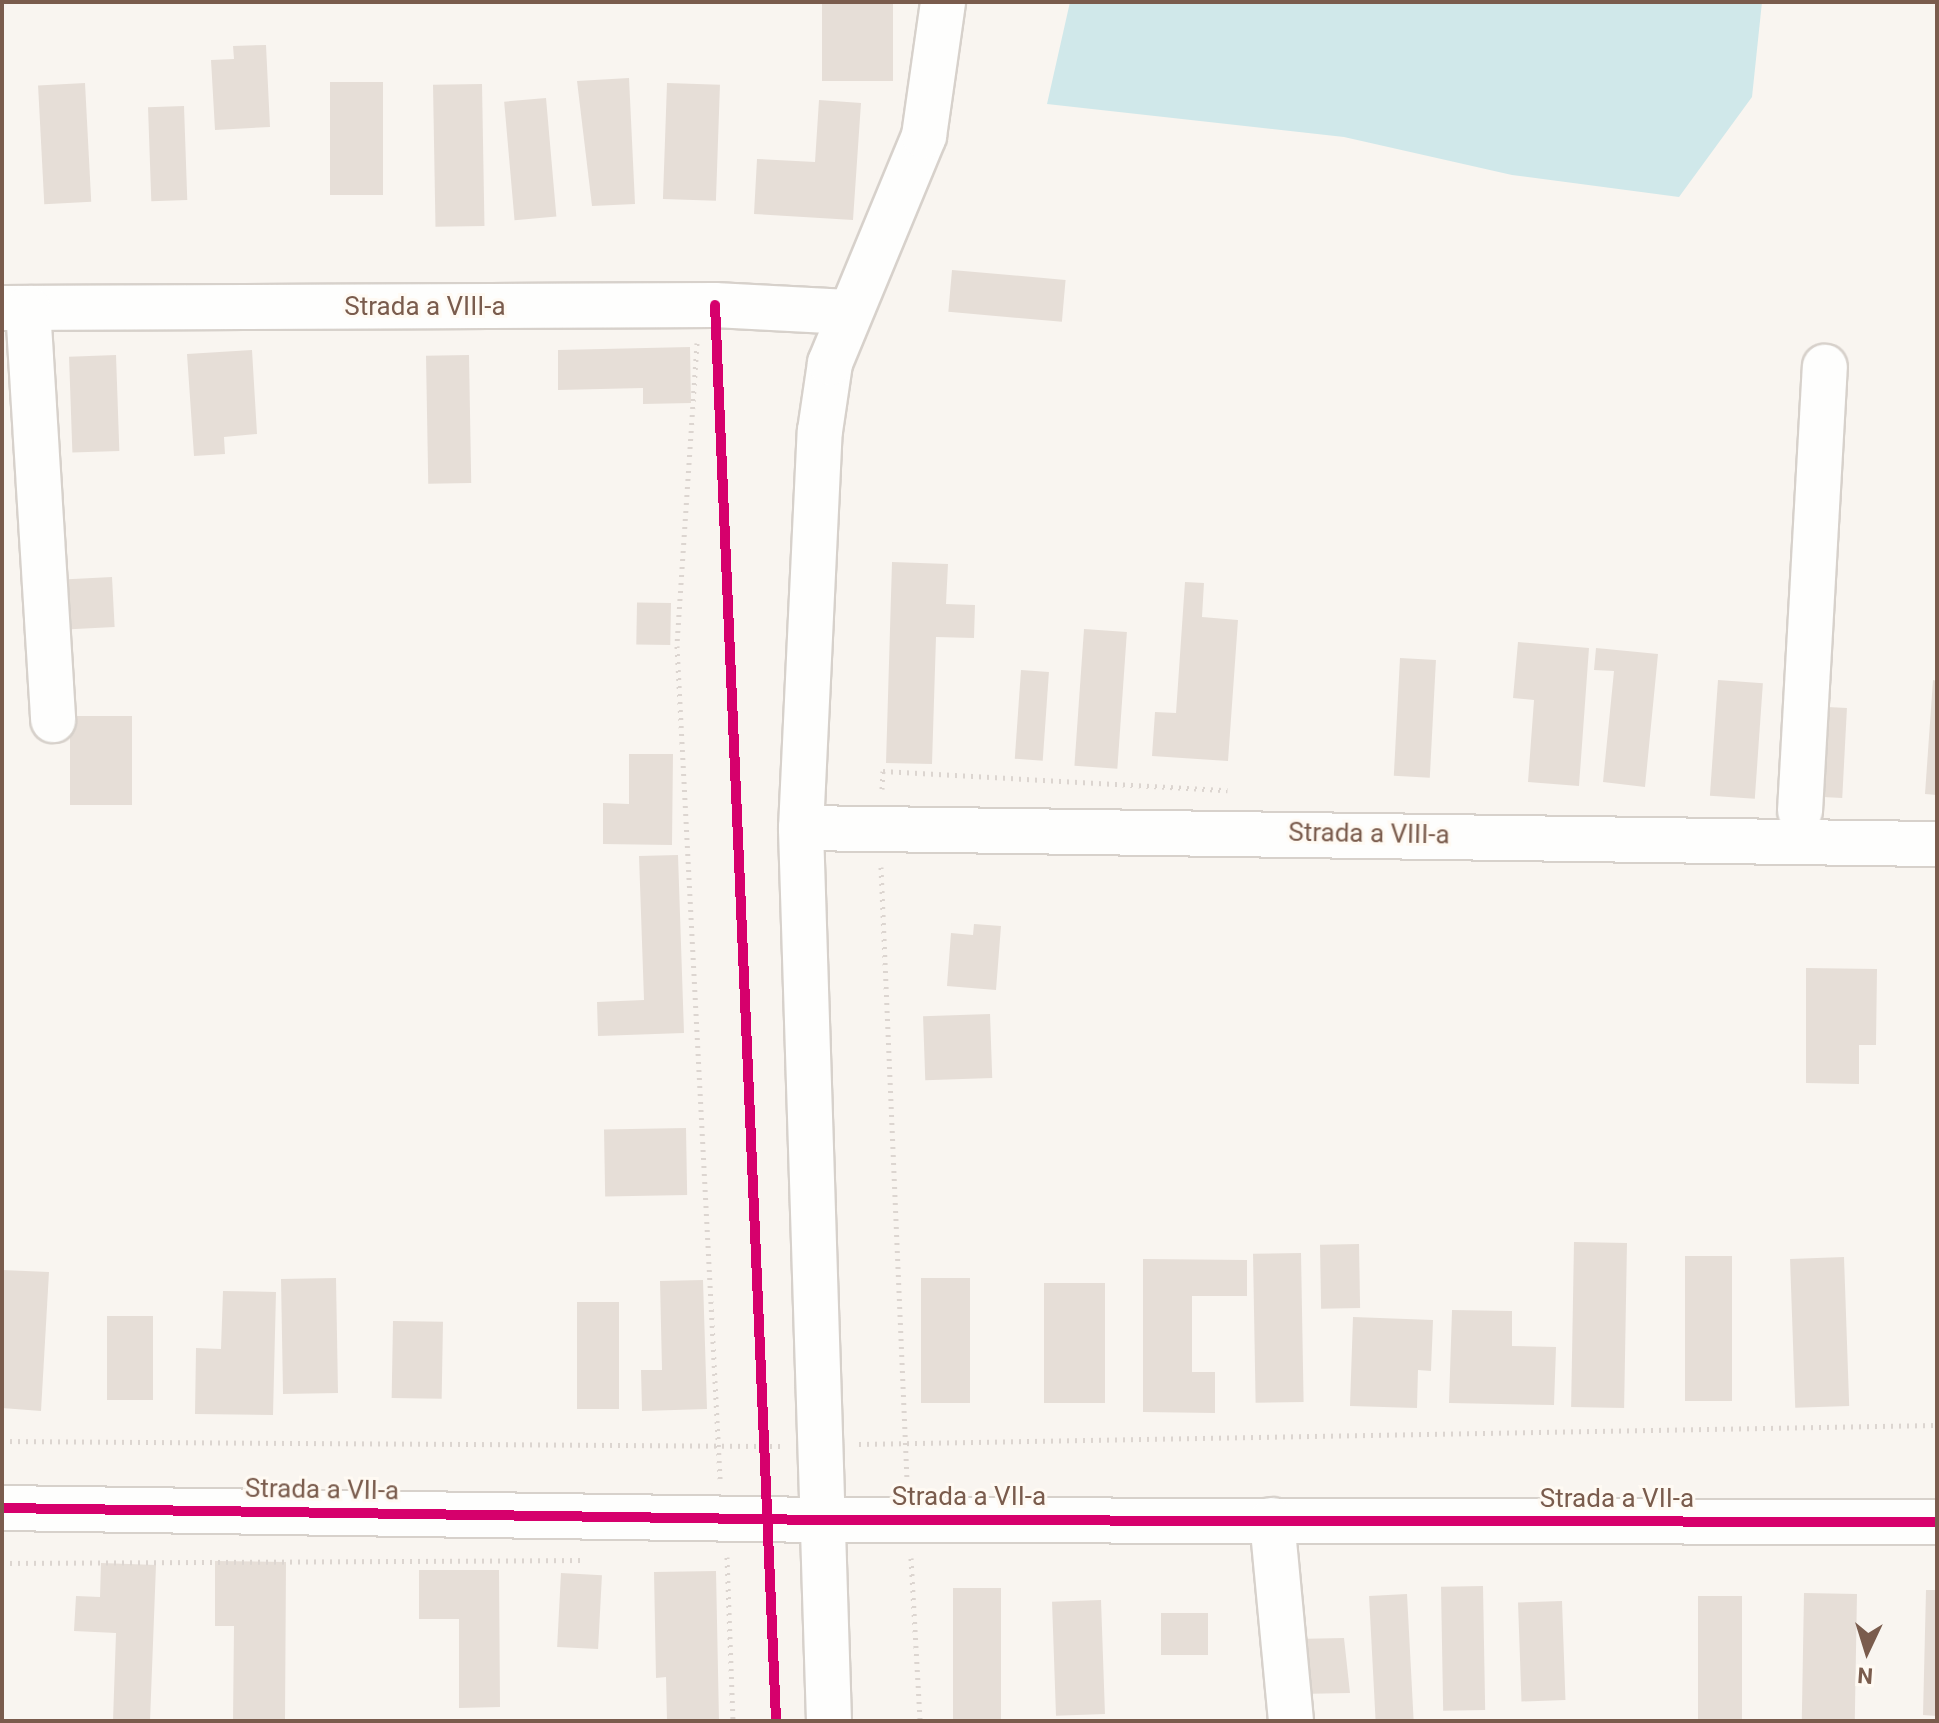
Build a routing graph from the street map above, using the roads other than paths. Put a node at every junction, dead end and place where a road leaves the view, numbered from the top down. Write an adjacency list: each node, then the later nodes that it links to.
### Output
1 (943, 2): 3 (street)
2 (15, 308): 3 (street, Strada a VIII-a); 5 (street)
3 (848, 312): 7 (street)
4 (1825, 367): 6 (street)
5 (53, 720)
6 (1800, 811)
7 (801, 828): 8 (street, Strada a VIII-a); 10 (street)
8 (1937, 844)
9 (2, 1508): 10 (street, Strada a VII-a)
10 (819, 1520): 11 (street, Strada a VII-a); 13 (street)
11 (1272, 1520): 12 (street, Strada a VII-a); 14 (street)
12 (1937, 1522)
13 (829, 1721)
14 (1291, 1721)

